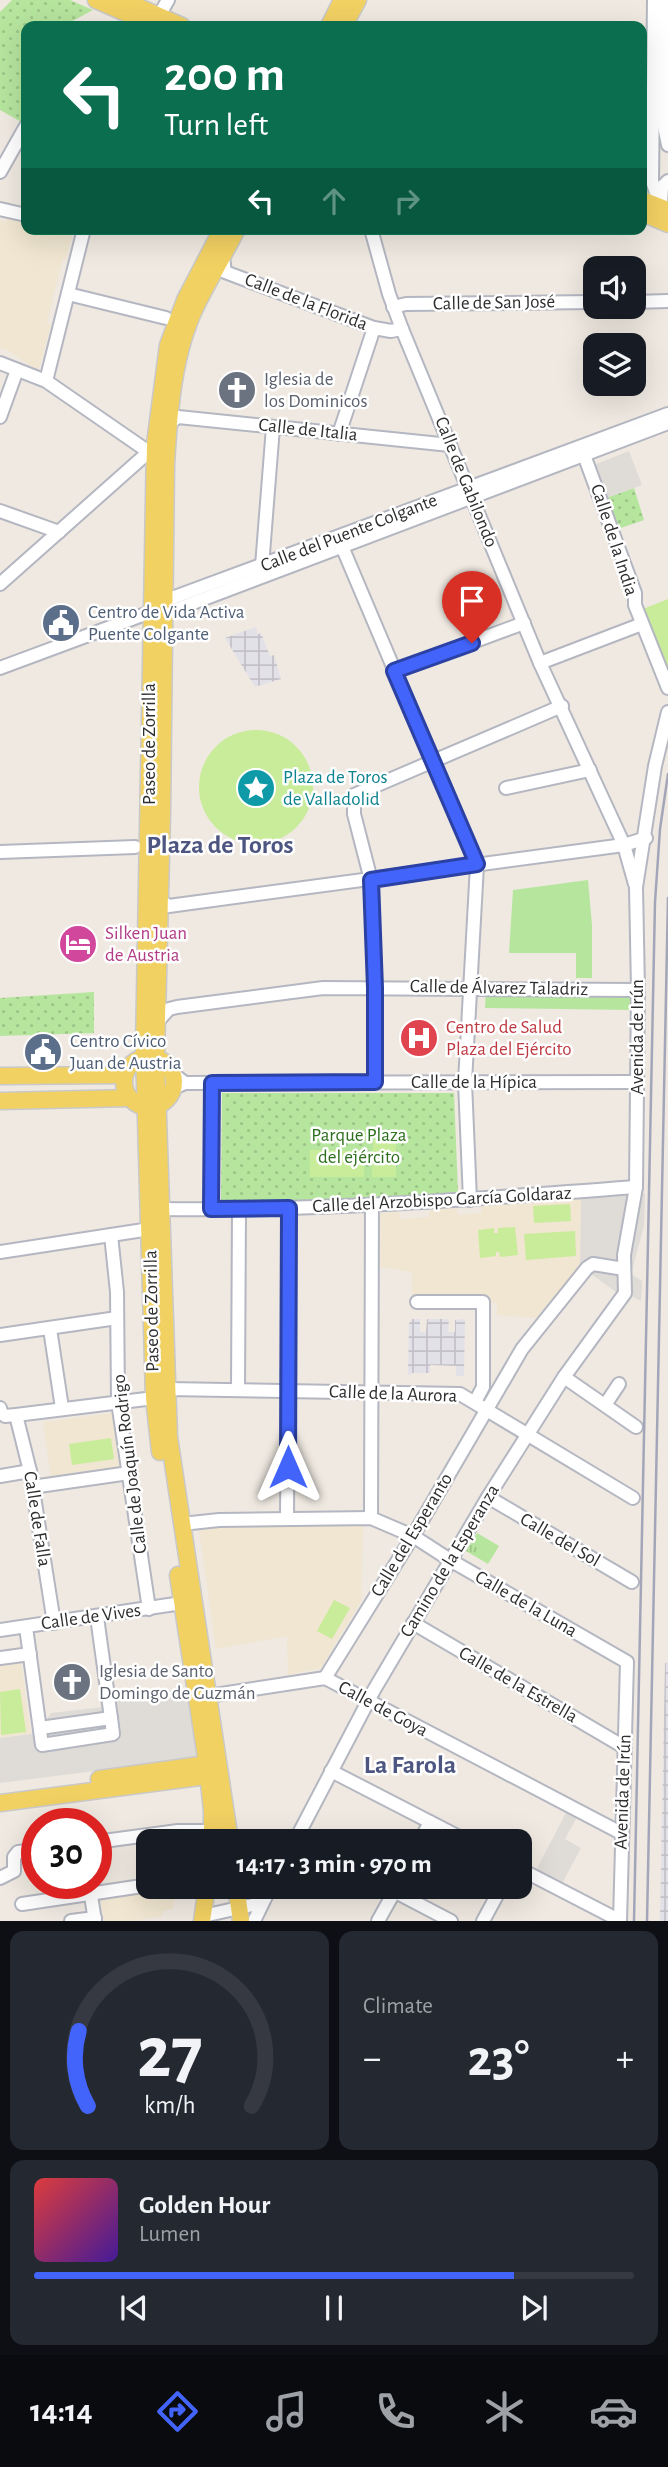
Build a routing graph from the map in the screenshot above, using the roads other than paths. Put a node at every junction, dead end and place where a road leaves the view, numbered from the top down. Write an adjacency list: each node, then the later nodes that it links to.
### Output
1 (96, 0): 8 (main road)
2 (123, 0): 9 (main road)
3 (167, 0): 10 (street)
4 (342, 0): 11 (main road)
5 (358, 0): 12 (main road)
6 (654, 0): 19 (street)
7 (665, 0): 13 (street)
8 (150, 21)
9 (152, 21)
10 (156, 21)
11 (331, 21)
12 (347, 21)
13 (666, 24): 14 (street)
14 (666, 54): 15 (street)
15 (665, 114): 17 (street)
16 (21, 134): 18 (street)
17 (668, 145)
18 (0, 172)
19 (657, 183): 24 (street)
20 (647, 203): 24 (main road)
21 (0, 209): 22 (street)
22 (21, 214)
23 (647, 214): 24 (main road)
24 (666, 216)
25 (83, 235): 30 (street)
26 (219, 235): 55 (main road, Paseo de Zorrilla)
27 (234, 235): 29 (main road, Paseo de Zorrilla)
28 (373, 235): 34 (street, Calle de Gabilondo)
29 (223, 257): 36 (street, Calle de la Florida); 44 (main road, Paseo de Zorrilla)
30 (68, 294): 35 (street); 40 (street)
31 (668, 301): 33 (street)
32 (583, 302): 34 (street, Calle de San José)
33 (646, 302)
34 (393, 307): 37 (street, Calle de Gabilondo)
35 (166, 318)
36 (374, 328): 37 (street, Calle de la Florida); 46 (street)
37 (402, 329): 47 (street, Calle de Gabilondo)
38 (0, 363): 39 (street)
39 (17, 370): 40 (street); 42 (street)
40 (46, 381): 51 (street)
41 (668, 414): 49 (street, Calle del Puente Colgante)
42 (0, 417)
43 (668, 423): 48 (street, Calle del Puente Colgante)
44 (168, 424): 45 (street, Calle de Italia); 55 (main road, Paseo de Zorrilla)
45 (273, 426): 46 (street, Calle de Italia); 53 (street)
46 (339, 433): 47 (street, Calle de Italia)
47 (450, 445): 49 (street, Calle de Gabilondo)
48 (584, 455): 49 (street, Calle del Puente Colgante); 57 (street, Calle de la India)
49 (470, 492): 52 (street, Calle del Puente Colgante); 56 (street, Calle de Gabilondo)
50 (0, 511): 51 (street)
51 (58, 532): 54 (street)
52 (339, 541): 53 (street, Calle del Puente Colgante); 55 (street, Calle del Puente Colgante); 60 (street)
53 (262, 565): 55 (street, Calle del Puente Colgante)
54 (0, 584)
55 (160, 609): 59 (street, Calle del Puente Colgante); 75 (main road, Paseo de Zorrilla); 80 (main road, Paseo de Zorrilla)
56 (524, 624): 58 (street, Calle de Gabilondo); 60 (street)
57 (642, 625): 58 (street); 61 (street)
58 (540, 663): 62 (street, Calle de Gabilondo)
59 (0, 668)
60 (394, 671): 64 (street)
61 (668, 688)
62 (562, 706): 64 (street); 65 (street, Calle de Gabilondo)
63 (668, 712): 67 (street, Avenida de Irún)
64 (431, 762): 72 (street); 73 (street)
65 (590, 770): 66 (street); 69 (street, Calle de Gabilondo)
66 (506, 788)
67 (646, 838): 69 (street); 71 (street, Avenida de Irún)
68 (0, 844): 70 (street)
69 (624, 845): 71 (street); 72 (street); 74 (street, Avenida de Irún)
70 (0, 852)
71 (642, 861): 74 (street, Avenida de Irún)
72 (477, 864): 73 (street); 77 (street)
73 (371, 880): 75 (street); 76 (street)
74 (636, 887): 78 (street, Avenida de Irún)
75 (165, 903): 79 (main road, Paseo de Zorrilla)
76 (375, 988): 77 (street, Calle de Álvarez Taladriz); 79 (street, Calle de Álvarez Taladriz); 84 (street)
77 (471, 988): 78 (street, Calle de Álvarez Taladriz); 85 (street)
78 (638, 990): 86 (street, Avenida de Irún)
79 (157, 1022): 80 (main road, Paseo de Zorrilla)
80 (150, 1058): 81 (main road); 83 (main road); 90 (main road, Paseo de Zorrilla)
81 (125, 1075): 82 (main road); 88 (main road)
82 (0, 1076)
83 (177, 1082): 87 (street, Calle de la Hípica); 90 (main road)
84 (375, 1082): 85 (street, Calle de la Hípica); 87 (street, Calle de la Hípica)
85 (465, 1082): 86 (street, Calle de la Hípica); 92 (street)
86 (637, 1082): 91 (street, Avenida de Irún)
87 (212, 1083): 96 (street)
88 (130, 1098): 89 (main road); 90 (main road)
89 (0, 1101)
90 (152, 1106): 95 (main road, Paseo de Zorrilla); 98 (main road, Paseo de Zorrilla)
91 (636, 1187): 92 (street, Calle del Arzobispo García Goldaraz); 101 (street, Avenida de Irún)
92 (470, 1200): 93 (street, Calle del Arzobispo García Goldaraz)
93 (372, 1204): 94 (street, Calle del Arzobispo García Goldaraz); 114 (street)
94 (289, 1208): 97 (street, Calle del Arzobispo García Goldaraz); 111 (street)
95 (163, 1209): 96 (street, Calle del Arzobispo García Goldaraz); 113 (main road, Paseo de Zorrilla)
96 (211, 1209): 97 (street, Calle del Arzobispo García Goldaraz)
97 (239, 1209): 110 (street)
98 (150, 1229): 99 (street); 113 (main road, Paseo de Zorrilla)
99 (111, 1235): 100 (street); 104 (street, Calle de Joaquín Rodrigo)
100 (0, 1252)
101 (624, 1269): 102 (street, Avenida de Irún); 112 (street, Calle del Esperanto)
102 (625, 1293): 107 (street, Camino de la Esperanza)
103 (417, 1302): 109 (street)
104 (117, 1318): 105 (street); 115 (street, Calle de Joaquín Rodrigo)
105 (50, 1329): 106 (street); 118 (street)
106 (0, 1335)
107 (564, 1377): 116 (street); 122 (street, Camino de la Esperanza)
108 (619, 1384): 116 (street)
109 (483, 1387): 112 (street); 117 (street)
110 (238, 1390): 111 (street, Calle de la Aurora); 113 (street, Calle de la Aurora)
111 (288, 1391): 114 (street, Calle de la Aurora); 129 (street)
112 (497, 1391): 117 (street, Calle del Esperanto)
113 (160, 1393): 115 (street, Calle de la Aurora); 131 (main road, Paseo de Zorrilla); 135 (main road, Paseo de Zorrilla)
114 (372, 1393): 117 (street, Calle de la Aurora); 130 (street)
115 (118, 1402): 118 (street, Calle de la Aurora); 124 (street, Calle de Joaquín Rodrigo)
116 (605, 1405): 121 (street)
117 (481, 1406): 122 (street, Calle de la Aurora); 132 (street, Calle del Esperanto)
118 (62, 1408): 120 (street, Calle de la Aurora)
119 (0, 1410): 120 (street, Calle de la Aurora)
120 (16, 1415): 123 (street, Calle de Falla)
121 (636, 1427)
122 (526, 1434): 127 (street, Camino de la Esperanza); 128 (street, Calle de la Aurora)
123 (30, 1471): 125 (street); 126 (street, Calle de Falla)
124 (129, 1473): 126 (street); 136 (street, Calle de Joaquín Rodrigo)
125 (0, 1476)
126 (32, 1486): 138 (street, Calle de Falla)
127 (488, 1497): 133 (street, Camino de la Esperanza); 134 (street, Calle del Sol)
128 (633, 1498)
129 (287, 1518): 130 (street, Calle de la Luna); 131 (street, Calle de la Luna)
130 (371, 1518): 132 (street, Calle de la Luna)
131 (181, 1524): 146 (main road, Paseo de Zorrilla)
132 (414, 1536): 133 (street, Calle de la Luna); 145 (street, Calle del Esperanto)
133 (450, 1560): 139 (street, Camino de la Esperanza); 144 (street, Calle de la Luna)
134 (632, 1582)
135 (182, 1603): 136 (street, Calle de Vives); 149 (main road, Paseo de Zorrilla)
136 (149, 1609): 137 (street, Calle de Vives)
137 (97, 1617): 138 (street, Calle de Vives); 142 (street)
138 (54, 1623): 140 (street, Calle de Vives)
139 (413, 1623): 147 (street, Camino de la Esperanza); 148 (street, Calle de la Estrella)
140 (26, 1627): 141 (street, Calle de Vives); 142 (street)
141 (0, 1630)
142 (30, 1654): 143 (street)
143 (0, 1658)
144 (626, 1662): 148 (street, Avenida de Irún)
145 (325, 1678): 146 (street, Calle de Goya); 147 (street, Calle de Goya)
146 (208, 1696): 149 (main road, Paseo de Zorrilla)
147 (368, 1702): 150 (street, Camino de la Esperanza); 159 (street, Calle de Goya)
148 (624, 1747): 159 (street, Avenida de Irún)
149 (211, 1769): 151 (main road); 152 (main road); 154 (main road, Paseo de Zorrilla); 155 (main road, Paseo de Zorrilla)
150 (331, 1771): 153 (street); 156 (street, Camino de la Esperanza)
151 (0, 1793)
152 (0, 1803)
153 (430, 1822): 157 (street); 158 (street)
154 (213, 1829)
155 (227, 1829)
156 (301, 1829)
157 (426, 1829)
158 (444, 1829)
159 (621, 1833): 184 (street, Avenida de Irún)
160 (136, 1839): 161 (street)
161 (112, 1841)
162 (21, 1852): 164 (street)
163 (532, 1875): 184 (street)
164 (0, 1878)
165 (136, 1886): 166 (street)
166 (112, 1888)
167 (45, 1899): 175 (street)
168 (92, 1899): 178 (street)
169 (205, 1899): 177 (main road)
170 (263, 1899): 174 (street)
171 (387, 1899): 181 (street)
172 (412, 1899): 182 (street)
173 (495, 1899): 183 (street)
174 (261, 1903): 176 (street); 180 (street)
175 (22, 1904)
176 (240, 1914): 177 (street)
177 (203, 1918)
178 (95, 1919): 179 (street)
179 (71, 1921)
180 (254, 1921)
181 (378, 1921)
182 (451, 1921)
183 (483, 1921)
184 (618, 1921)

